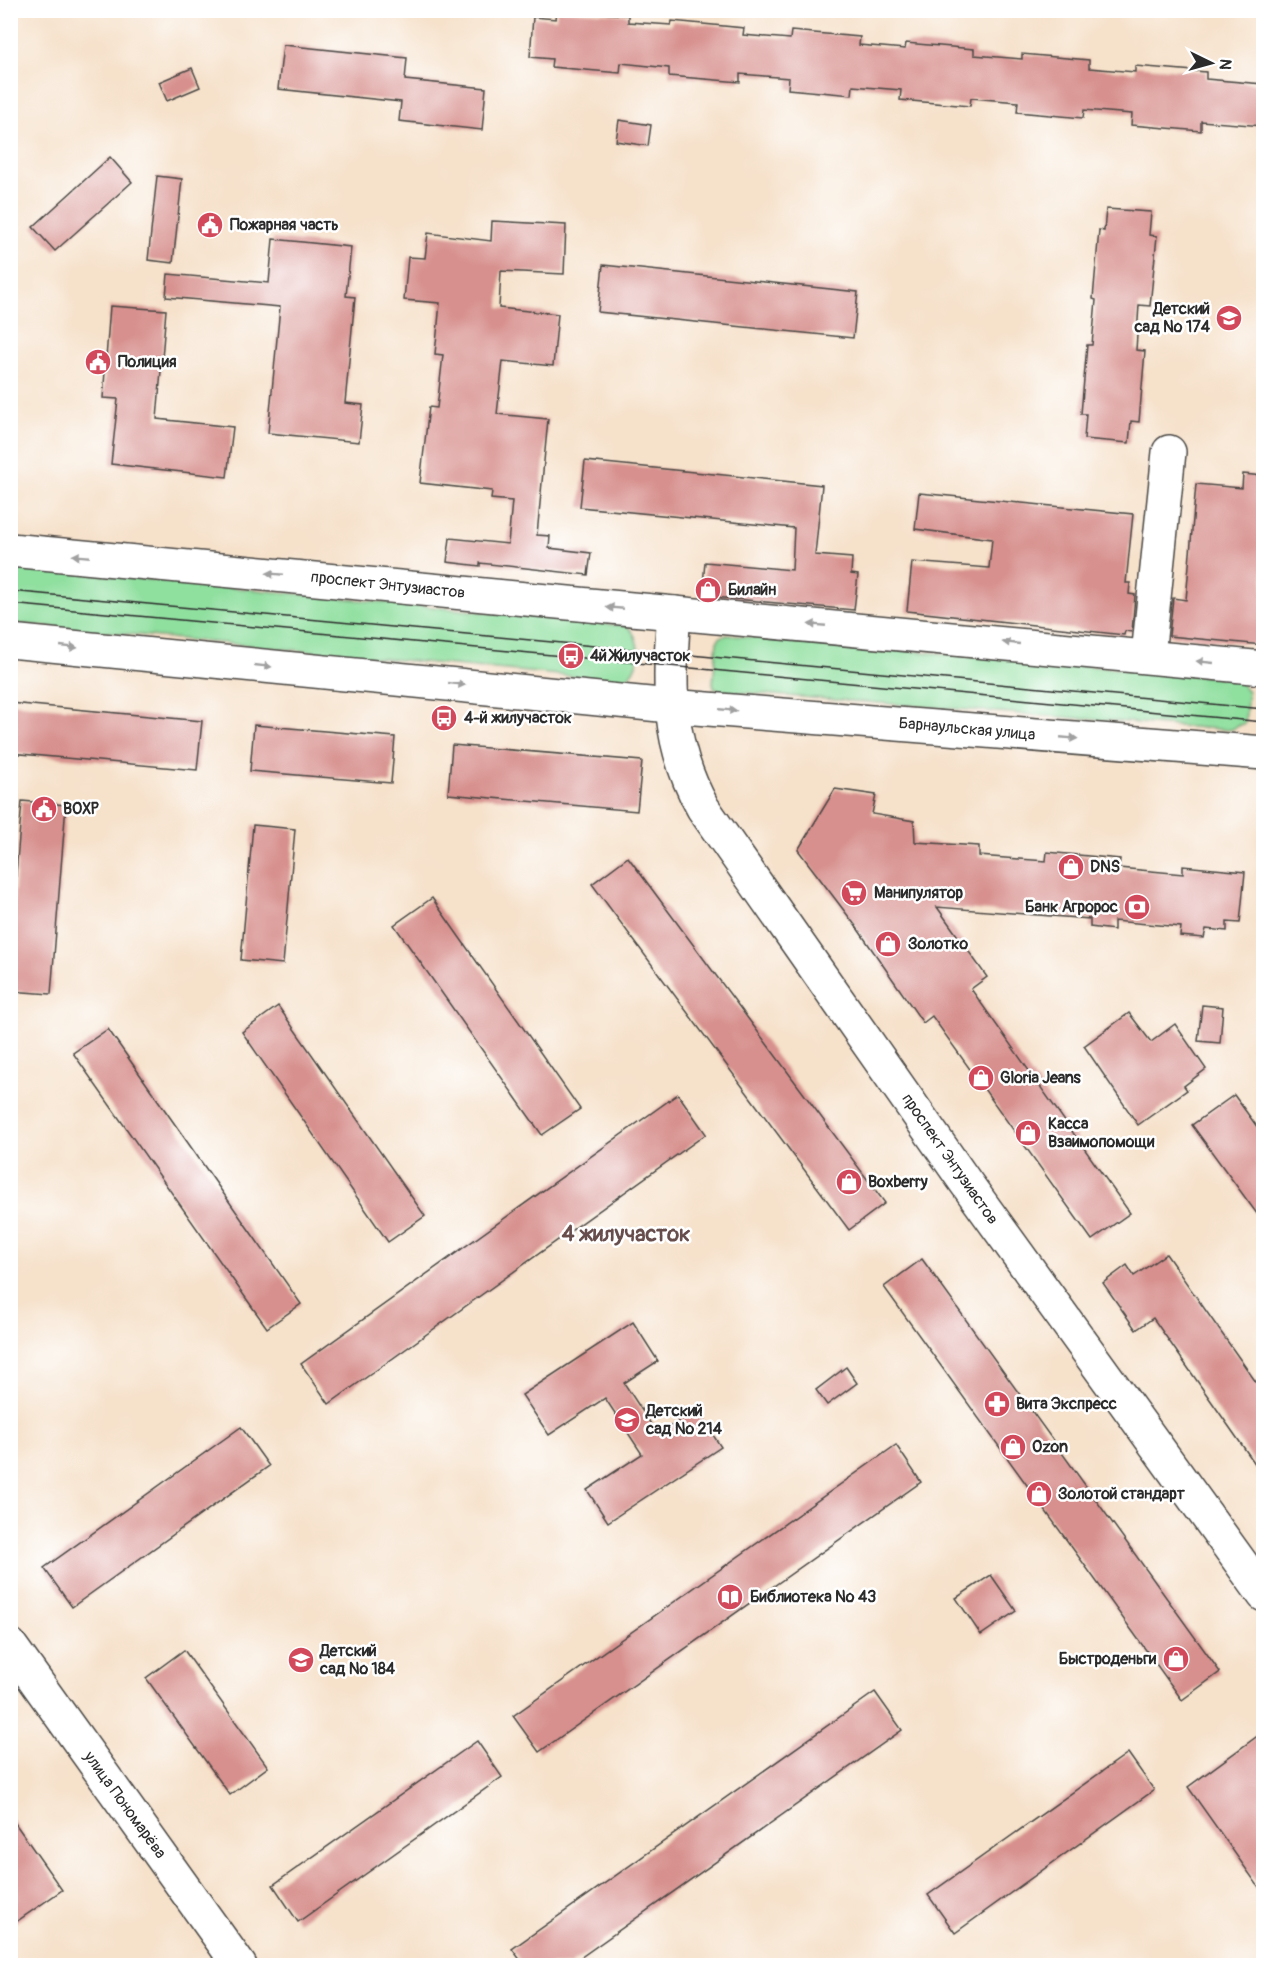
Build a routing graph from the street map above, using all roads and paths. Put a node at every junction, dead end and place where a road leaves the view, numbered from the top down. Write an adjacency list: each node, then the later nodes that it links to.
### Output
1 (1169, 452): 5 (main road)
2 (10, 550): 3 (main road, проспект Энтузиастов, one-way to 2)
3 (674, 613): 5 (main road, one-way to 3); 7 (main road, проспект Энтузиастов)
4 (10, 641): 7 (main road, one-way to 7)
5 (1148, 656): 6 (main road, one-way to 5)
6 (1263, 668)
7 (670, 706): 8 (main road, Барнаульская улица, one-way to 8); 9 (main road, проспект Энтузиастов)
8 (1263, 753)
9 (1263, 1595)
10 (10, 1645): 11 (main road, улица Пономарёва)
11 (240, 1965)

